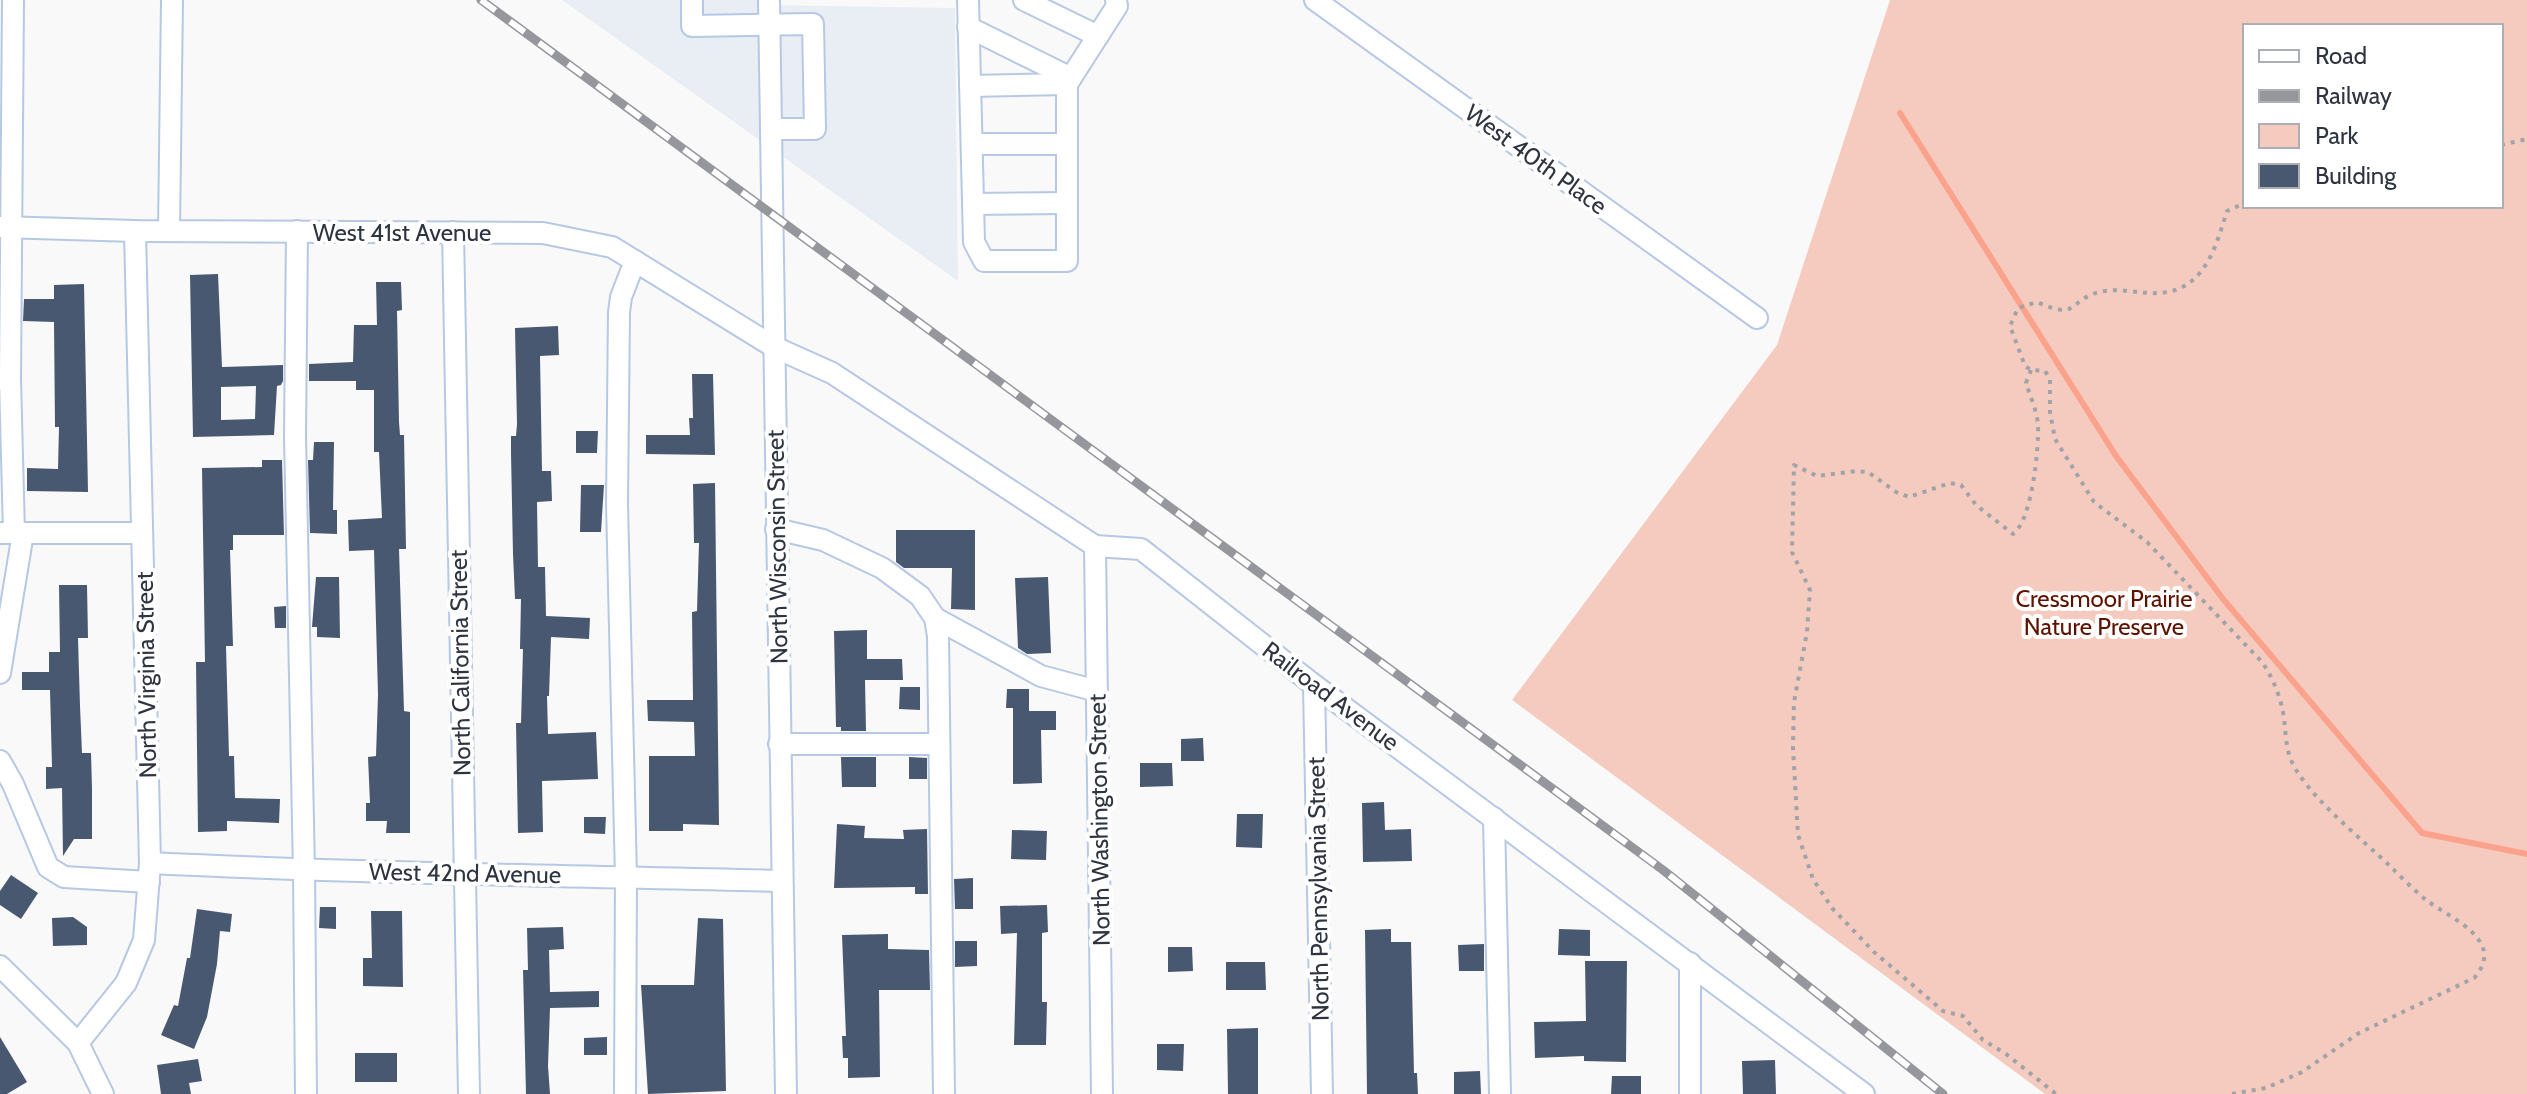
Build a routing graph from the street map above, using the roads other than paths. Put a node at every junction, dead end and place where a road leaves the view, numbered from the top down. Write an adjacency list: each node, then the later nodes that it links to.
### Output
1 (13, 0): 19 (street)
2 (172, 0): 21 (street)
3 (692, 0): 9 (street)
4 (769, 0): 9 (street, North Wisconsin Street)
5 (968, 0): 10 (street)
6 (1024, 0): 11 (street)
7 (1116, 0): 11 (street)
8 (1315, 0): 25 (street, West 40th Place)
9 (769, 24): 14 (street, North Wisconsin Street); 14 (street)
10 (968, 27): 12 (street); 13 (street)
11 (1098, 36): 12 (street)
12 (1069, 81): 13 (street); 16 (street)
13 (970, 86): 15 (street)
14 (771, 129): 26 (street, North Wisconsin Street)
15 (972, 144): 16 (street); 18 (street)
16 (1067, 144): 17 (street)
17 (1067, 203): 18 (street); 18 (street)
18 (973, 204)
19 (6, 227): 20 (street, West 41st Avenue); 27 (street)
20 (135, 231): 21 (street, West 41st Avenue); 30 (street, North Virginia Street)
21 (169, 231): 22 (street, West 41st Avenue)
22 (297, 231): 23 (street, West 41st Avenue); 40 (street)
23 (453, 232): 24 (street, West 41st Avenue); 41 (street, North California Street)
24 (635, 261): 26 (street, West 41st Avenue); 43 (street)
25 (1757, 318)
26 (774, 347): 28 (street, North Wisconsin Street); 31 (street, Railroad Avenue)
27 (5, 379): 29 (street)
28 (776, 529): 32 (street); 36 (street, North Wisconsin Street)
29 (12, 533): 30 (street); 33 (street)
30 (142, 533): 42 (street, North Virginia Street)
31 (1095, 546): 34 (street, Railroad Avenue); 35 (street, North Washington Street)
32 (935, 618): 35 (street); 37 (street)
33 (0, 673)
34 (1314, 685): 39 (street, Railroad Avenue); 55 (street, North Pennsylvania Street)
35 (1097, 691): 54 (street, North Washington Street)
36 (779, 744): 37 (street); 44 (street, North Wisconsin Street)
37 (938, 744): 53 (street)
38 (0, 761): 42 (street, West 42nd Avenue)
39 (1494, 818): 45 (street, Railroad Avenue); 56 (street)
40 (304, 871): 41 (street, West 42nd Avenue); 42 (street, West 42nd Avenue); 49 (street)
41 (464, 872): 43 (street, West 42nd Avenue); 50 (street, North California Street)
42 (149, 873): 47 (street, North Virginia Street)
43 (626, 877): 44 (street, West 42nd Avenue); 51 (street)
44 (781, 881): 52 (street, North Wisconsin Street)
45 (1690, 963): 57 (street); 58 (street, Railroad Avenue)
46 (0, 966): 47 (street)
47 (78, 1043): 48 (street)
48 (103, 1094)
49 (306, 1094)
50 (469, 1094)
51 (625, 1094)
52 (786, 1094)
53 (944, 1094)
54 (1102, 1094)
55 (1322, 1094)
56 (1500, 1094)
57 (1690, 1094)
58 (1864, 1094)

